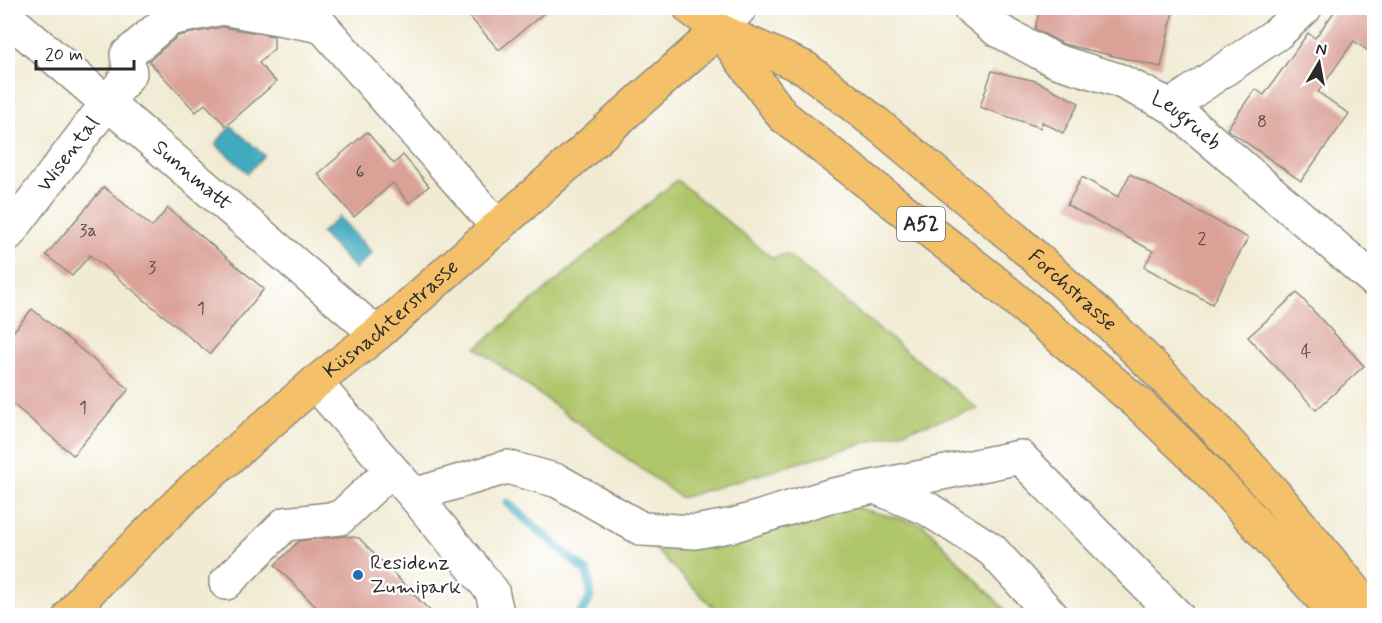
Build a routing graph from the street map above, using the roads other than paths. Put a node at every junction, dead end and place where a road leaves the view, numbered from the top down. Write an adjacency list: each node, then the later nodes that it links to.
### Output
1 (690, 8): 5 (main road, Forchstrasse)
2 (970, 8): 7 (street, Leugrueb)
3 (1305, 8): 7 (street)
4 (8, 18): 6 (street, Sunnmatt)
5 (730, 19): 8 (main road, Küsnachterstrasse); 18 (main road, Forchstrasse / A52); 22 (main road, Forchstrasse / A52)
6 (107, 102): 8 (street, Wisental); 9 (street, Wisental); 11 (street, Sunnmatt)
7 (1171, 106): 10 (street, Leugrueb)
8 (498, 227): 11 (main road, Küsnachterstrasse)
9 (8, 234)
10 (1374, 280)
11 (377, 334): 12 (main road, Küsnachterstrasse)
12 (315, 383): 13 (street); 19 (main road, Küsnachterstrasse)
13 (391, 470): 15 (street); 16 (street)
14 (875, 487): 15 (street); 20 (street); 21 (street)
15 (414, 495): 17 (street)
16 (226, 584)
17 (492, 603)
18 (1374, 614)
19 (70, 615)
20 (1052, 615)
21 (1177, 615)
22 (1338, 615)

